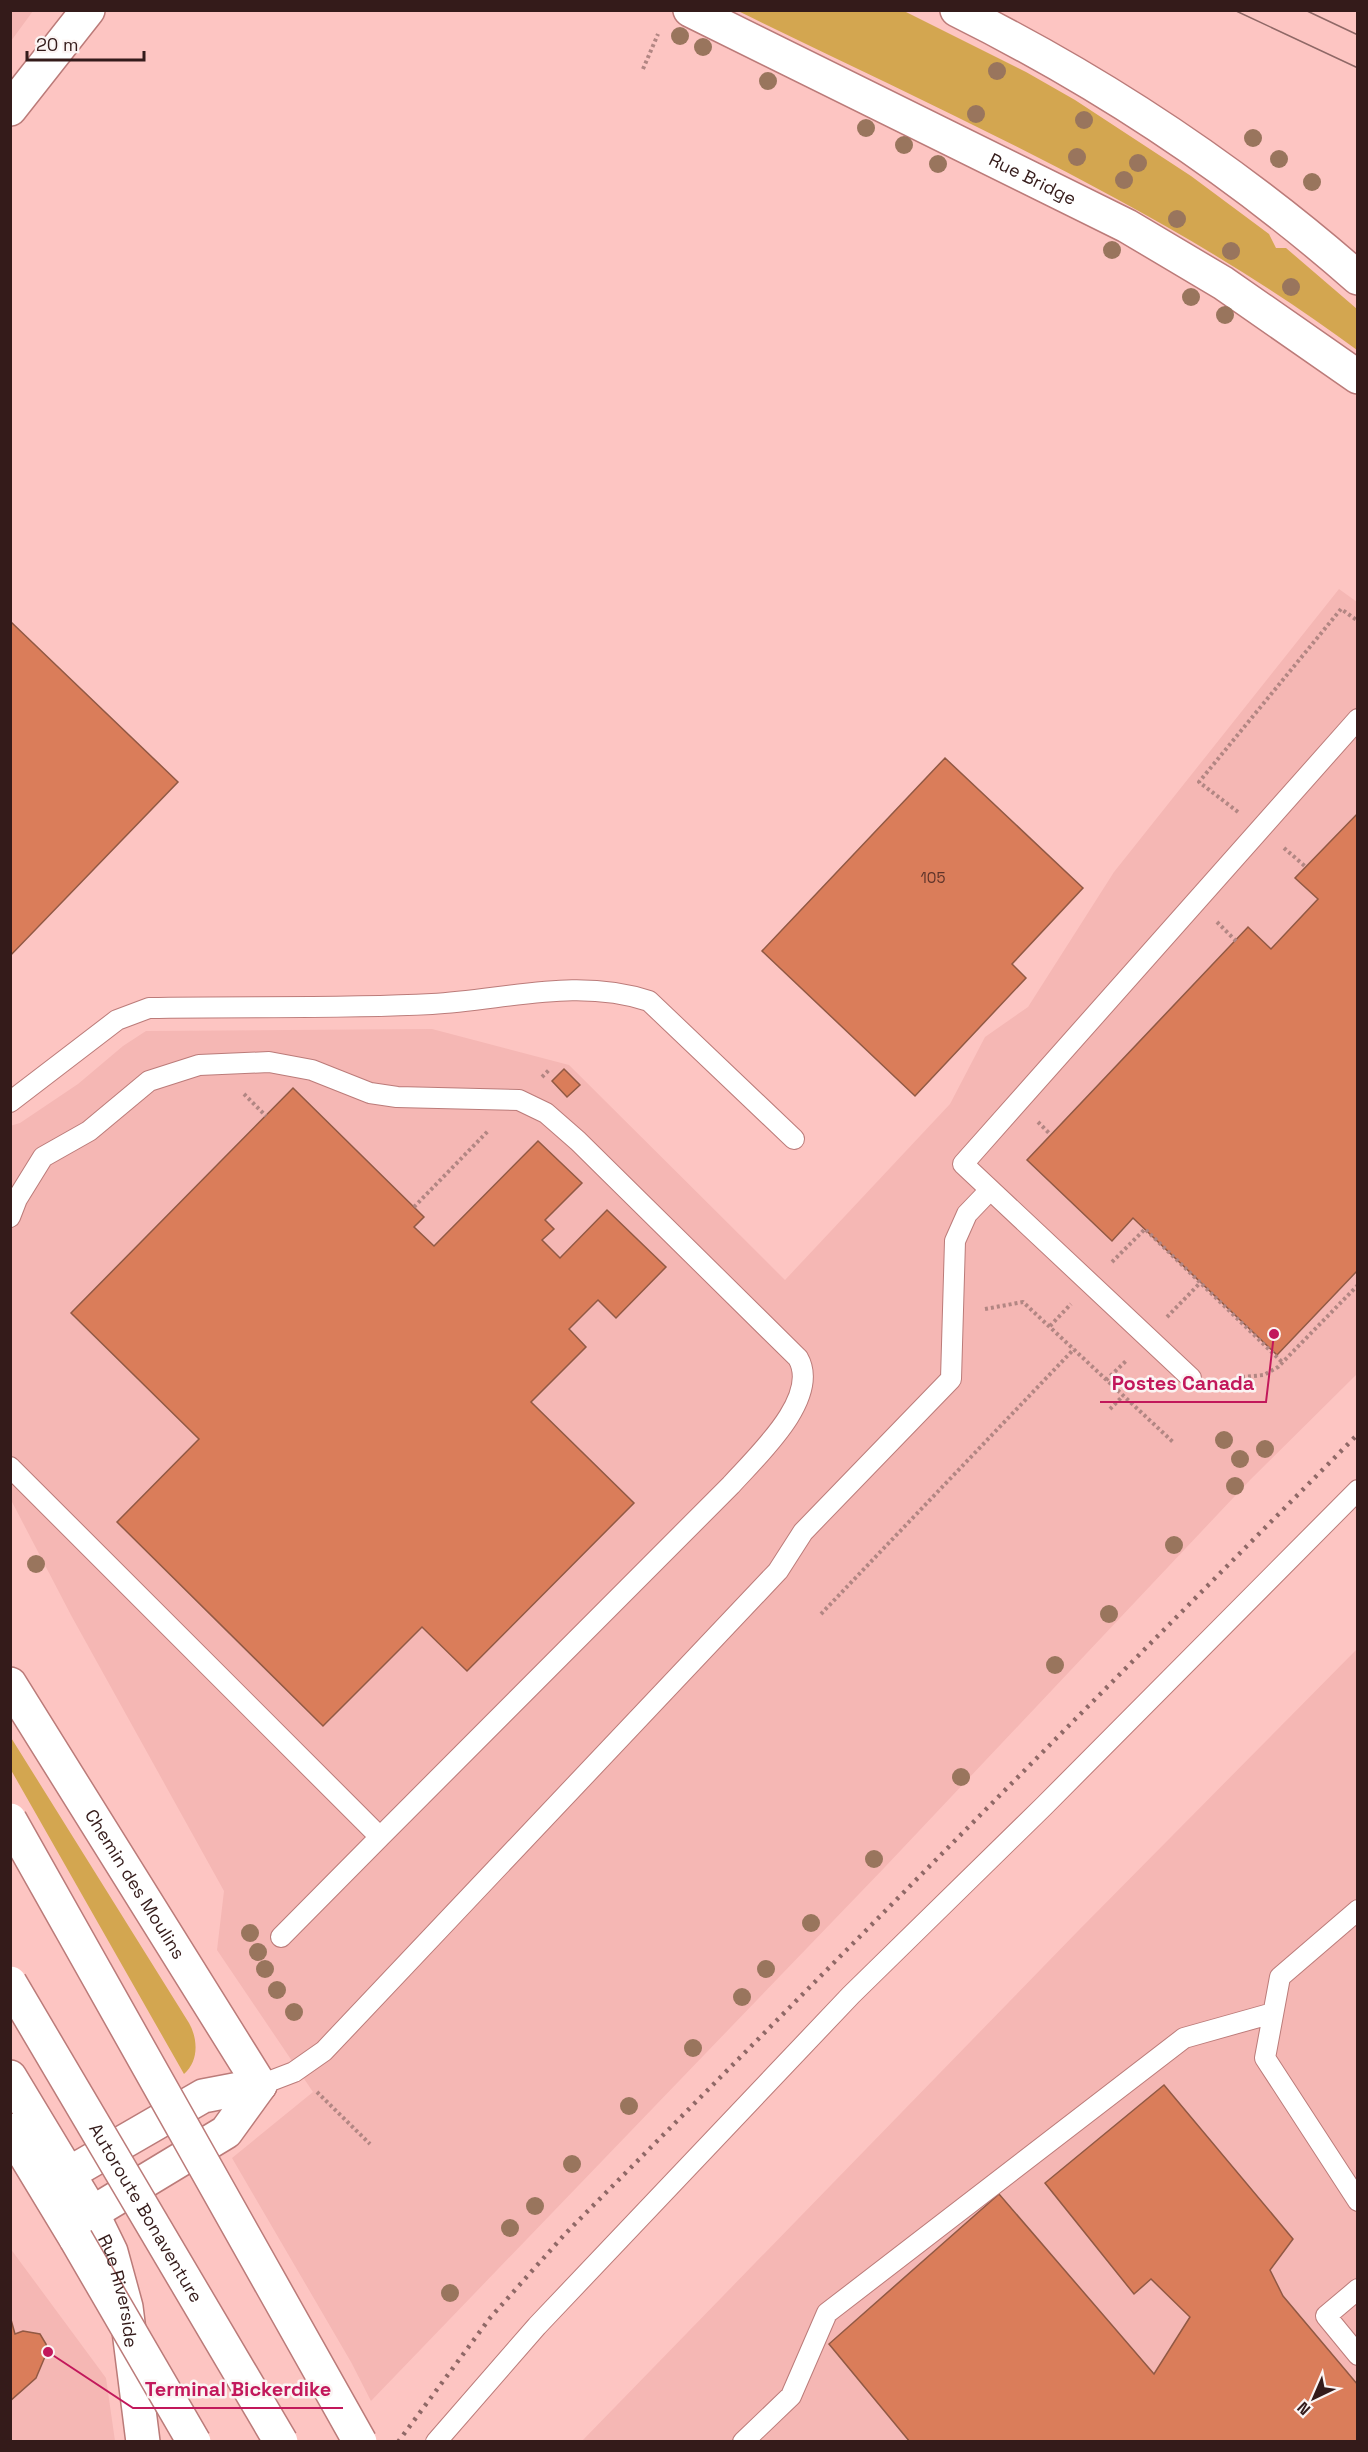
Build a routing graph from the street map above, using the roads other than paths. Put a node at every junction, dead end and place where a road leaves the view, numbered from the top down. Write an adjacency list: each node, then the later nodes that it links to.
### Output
1 (88, 10): 4 (main road)
2 (690, 10): 6 (main road, Rue Bridge)
3 (957, 10): 5 (main road)
4 (10, 109)
5 (1358, 278)
6 (1358, 377)
7 (1358, 719): 10 (lane)
8 (10, 1102): 9 (lane)
9 (794, 1139)
10 (990, 1190): 12 (lane); 23 (lane)
11 (10, 1216): 17 (lane)
12 (1191, 1378)
13 (10, 1467): 17 (lane)
14 (1358, 1490): 35 (lane)
15 (10, 1684): 23 (main road, Chemin des Moulins)
16 (10, 1821): 34 (main road, bridge)
17 (380, 1837): 19 (lane)
18 (1358, 1910): 21 (lane)
19 (281, 1937)
20 (10, 1983): 33 (main road, Autoroute Bonaventure, bridge)
21 (1273, 2013): 27 (lane); 36 (lane)
22 (10, 2077): 25 (main road)
23 (260, 2085): 25 (main road); 28 (main road)
24 (10, 2130): 28 (main road)
25 (68, 2174): 28 (main road)
26 (10, 2177): 28 (main road)
27 (1358, 2201)
28 (84, 2226): 31 (main road, Rue Riverside); 32 (main road, bridge)
29 (1358, 2289): 30 (lane)
30 (1358, 2355)
31 (143, 2442)
32 (194, 2442)
33 (281, 2442)
34 (360, 2442)
35 (436, 2442)
36 (743, 2442)

